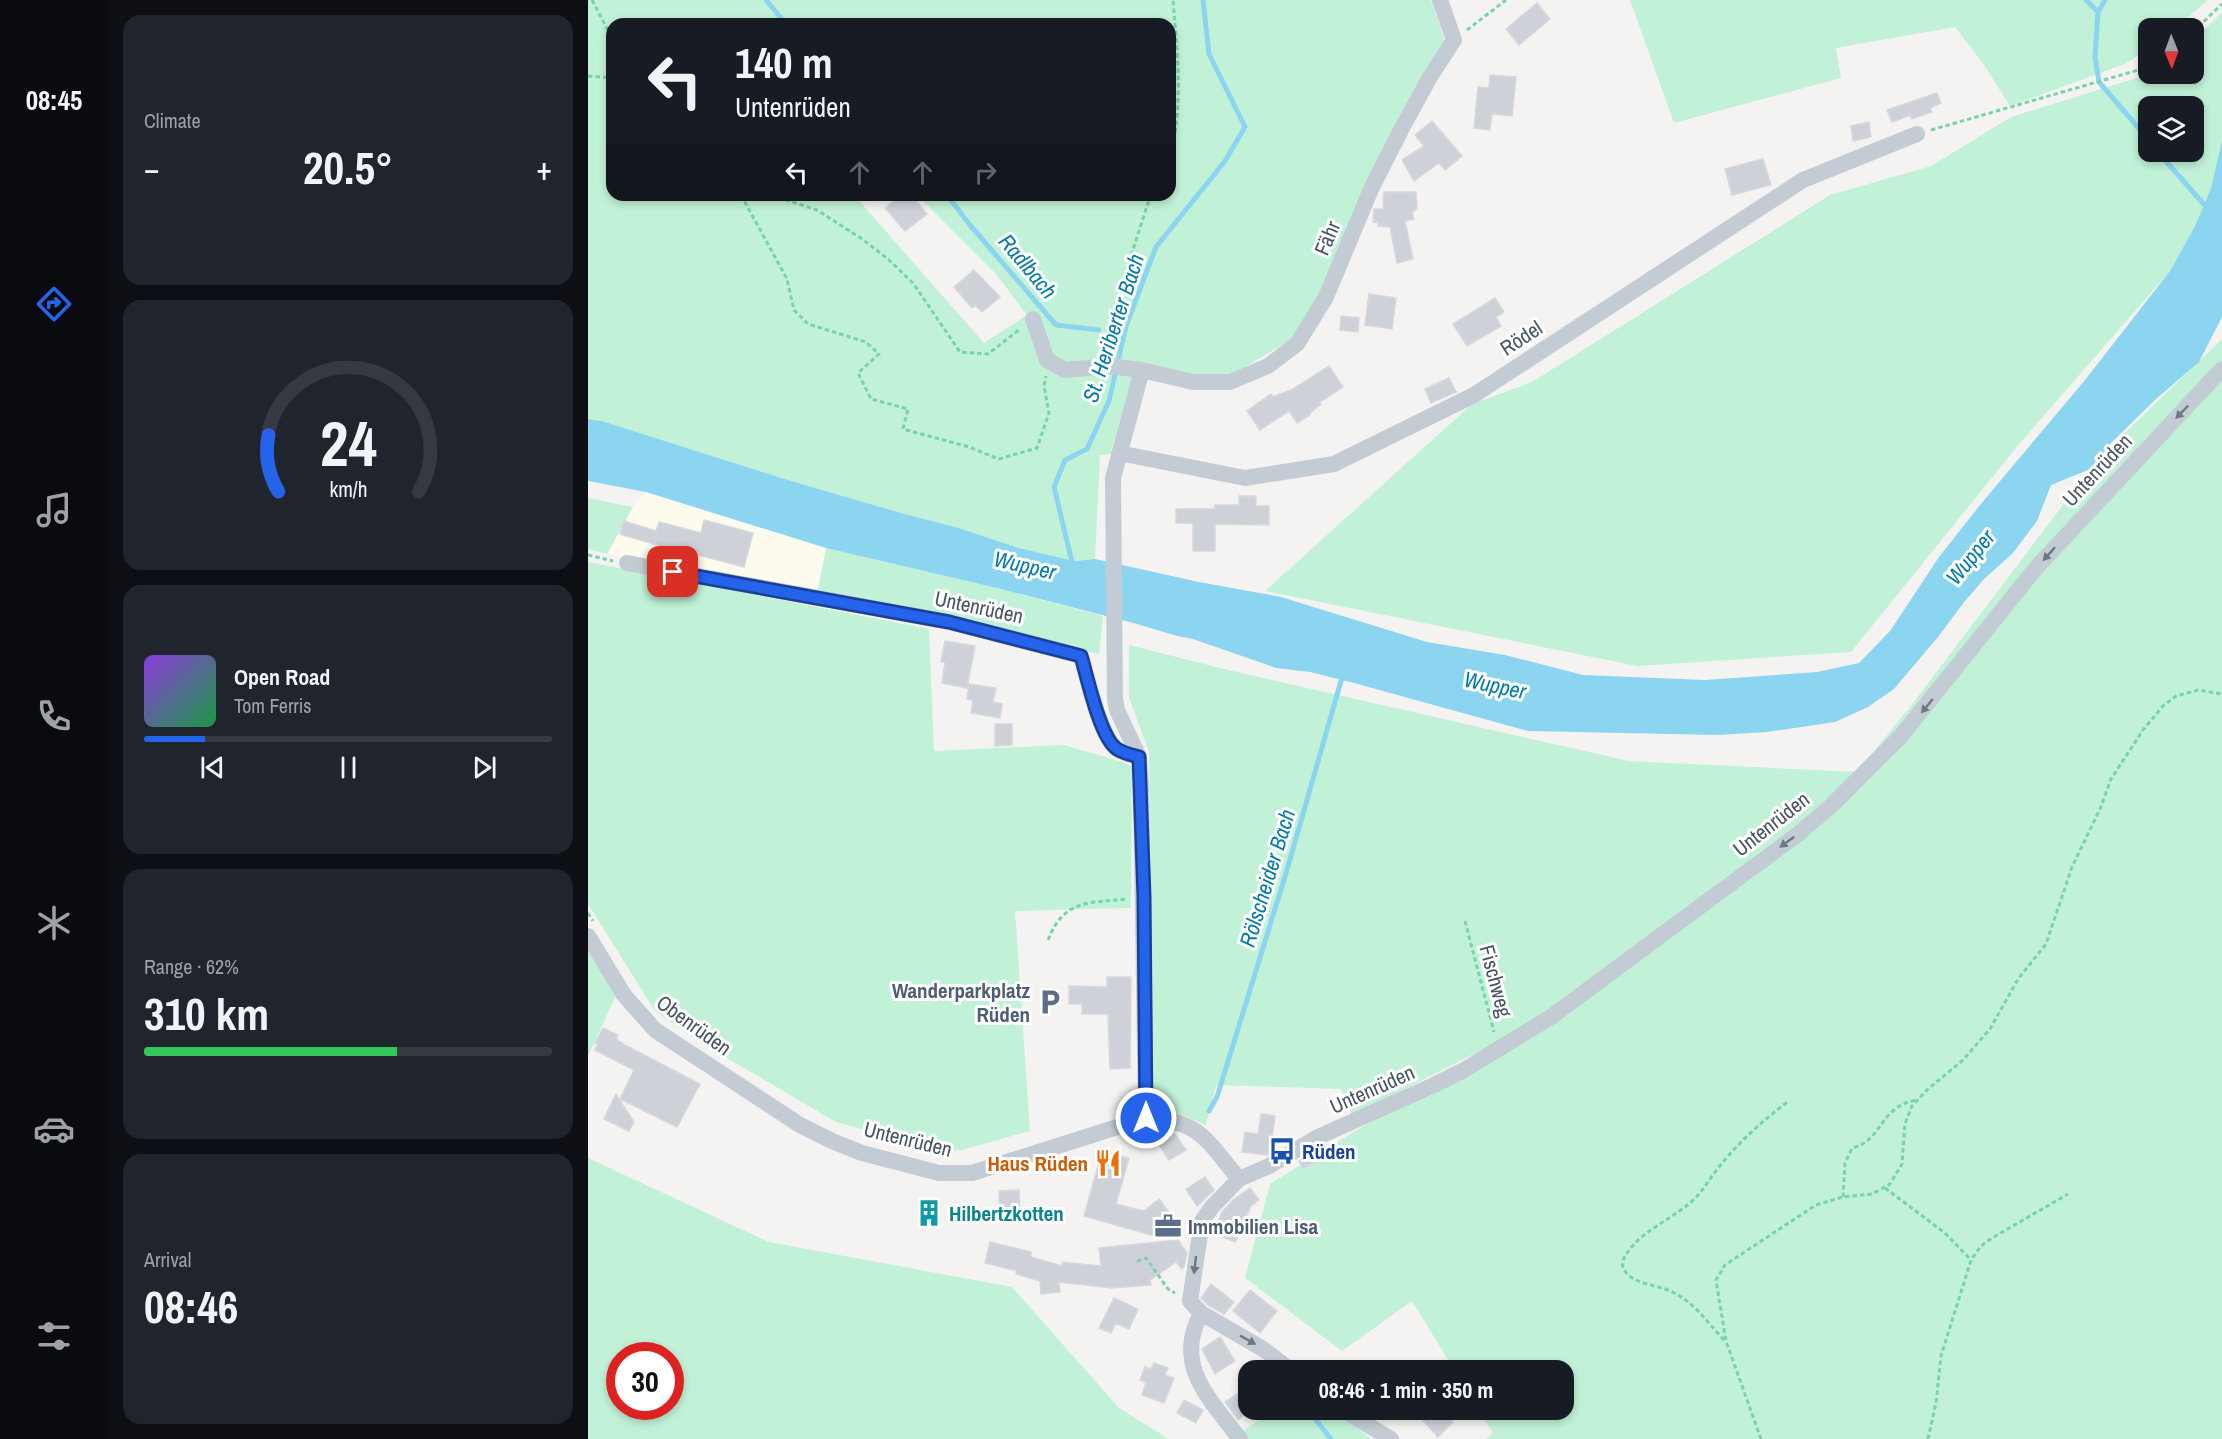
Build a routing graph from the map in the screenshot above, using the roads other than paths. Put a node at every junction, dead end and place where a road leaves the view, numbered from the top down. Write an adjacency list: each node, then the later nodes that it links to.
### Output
1 (1440, 0): 4 (street, Fähr)
2 (1917, 134): 6 (street, Rödel)
3 (1033, 319): 4 (street, Fähr)
4 (1120, 367): 6 (street)
5 (2222, 369): 12 (street, Untenrüden, one-way to 12)
6 (1119, 453): 8 (street)
7 (627, 563): 8 (street, Untenrüden)
8 (1139, 757): 10 (street)
9 (591, 929): 11 (street, Obenrüden)
10 (1146, 1118): 11 (street, Untenrüden); 12 (street, Untenrüden)
11 (800, 1125)
12 (1239, 1179): 13 (street, Untenrüden, one-way to 13)
13 (1196, 1307): 14 (street, one-way to 14); 16 (street, Untenrüden)
14 (1278, 1360)
15 (1360, 1420): 17 (street)
16 (1240, 1439)
17 (1391, 1439)

